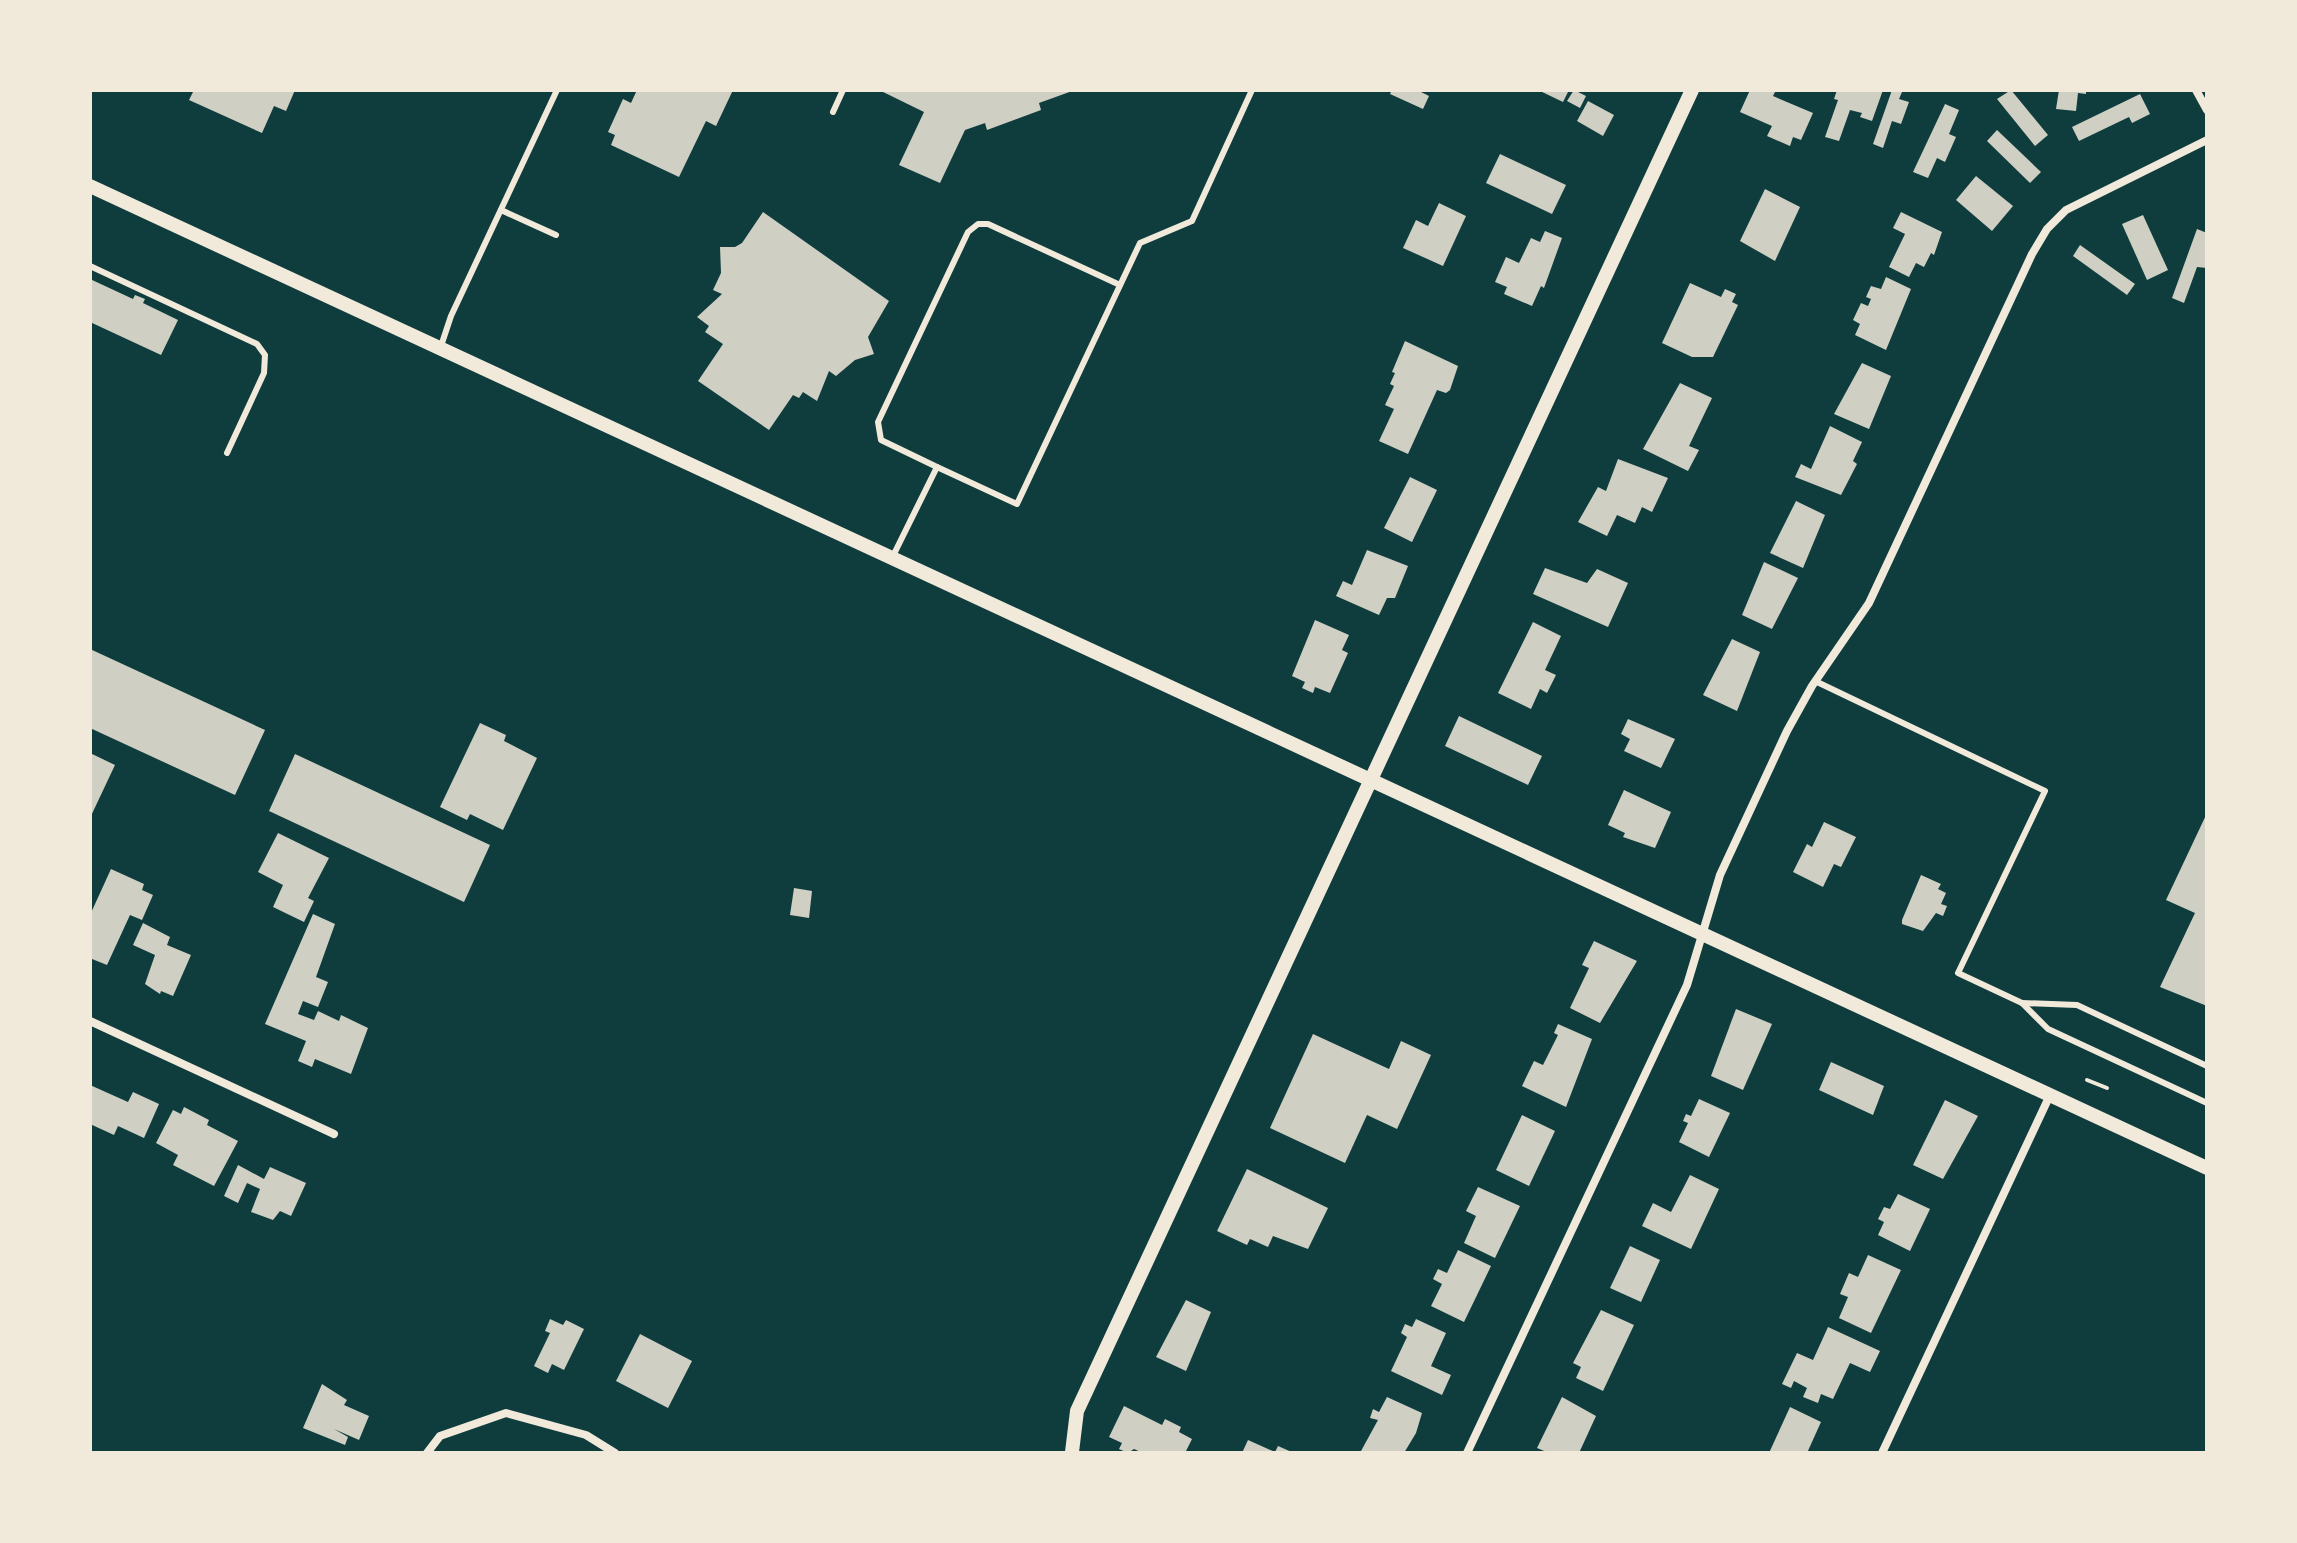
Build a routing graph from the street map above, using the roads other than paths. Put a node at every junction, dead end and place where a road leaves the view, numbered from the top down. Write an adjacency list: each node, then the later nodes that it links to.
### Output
1 (557, 90): 10 (lane)
2 (843, 90): 7 (lane)
3 (1252, 90): 13 (lane)
4 (1692, 90): 19 (street)
5 (2196, 90): 6 (street)
6 (2207, 110)
7 (833, 112)
8 (2207, 140): 18 (street)
9 (90, 186): 14 (street)
10 (501, 210): 11 (lane); 14 (lane)
11 (556, 235)
12 (90, 266): 15 (lane)
13 (1120, 285): 16 (lane); 16 (lane)
14 (440, 350): 17 (street)
15 (227, 453)
16 (937, 467): 17 (lane)
17 (892, 559): 19 (street)
18 (1815, 681): 20 (street); 21 (lane)
19 (1371, 780): 20 (street); 28 (street)
20 (1703, 934): 24 (street); 31 (street)
21 (2022, 1003): 23 (lane); 25 (lane)
22 (90, 1021): 26 (street)
23 (2207, 1066)
24 (2050, 1095): 27 (street); 32 (street)
25 (2207, 1103)
26 (334, 1134)
27 (2207, 1168)
28 (1073, 1452)
29 (427, 1453): 30 (street)
30 (615, 1453)
31 (1467, 1453)
32 (1882, 1453)

